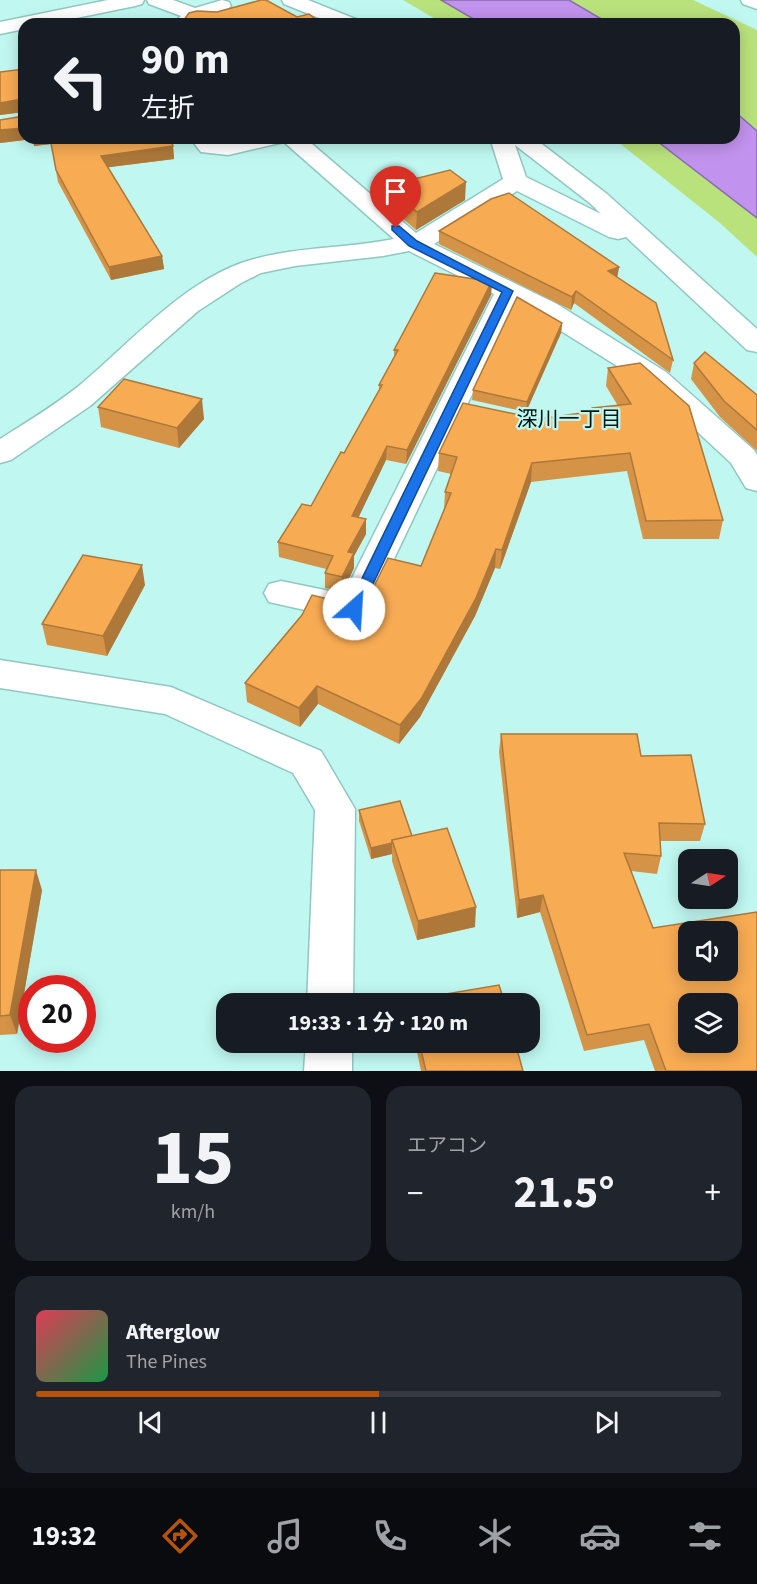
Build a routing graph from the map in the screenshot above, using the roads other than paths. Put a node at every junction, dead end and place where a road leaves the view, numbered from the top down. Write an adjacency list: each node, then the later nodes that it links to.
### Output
1 (56, 0): 8 (street)
2 (135, 0): 9 (street)
3 (291, 0): 13 (street)
4 (750, 0): 6 (street)
5 (158, 1): 10 (street); 11 (street)
6 (757, 3)
7 (222, 6): 12 (street)
8 (0, 13)
9 (48, 18)
10 (89, 18)
11 (186, 18)
12 (191, 18)
13 (336, 18)
14 (18, 24): 15 (street)
15 (0, 28)
16 (18, 36): 17 (street)
17 (0, 40)
18 (206, 144): 19 (street)
19 (247, 144)
20 (299, 144): 24 (street)
21 (503, 144): 23 (street)
22 (528, 144): 25 (street)
23 (516, 181): 24 (street); 25 (street)
24 (413, 243): 26 (street); 30 (street)
25 (649, 245): 27 (street)
26 (508, 291): 28 (street); 31 (street)
27 (757, 344)
28 (452, 407): 29 (street); 32 (street)
29 (484, 414)
30 (0, 453)
31 (757, 481)
32 (281, 593)
33 (0, 675): 34 (street)
34 (330, 993)
35 (329, 1053): 36 (street)
36 (328, 1071)

